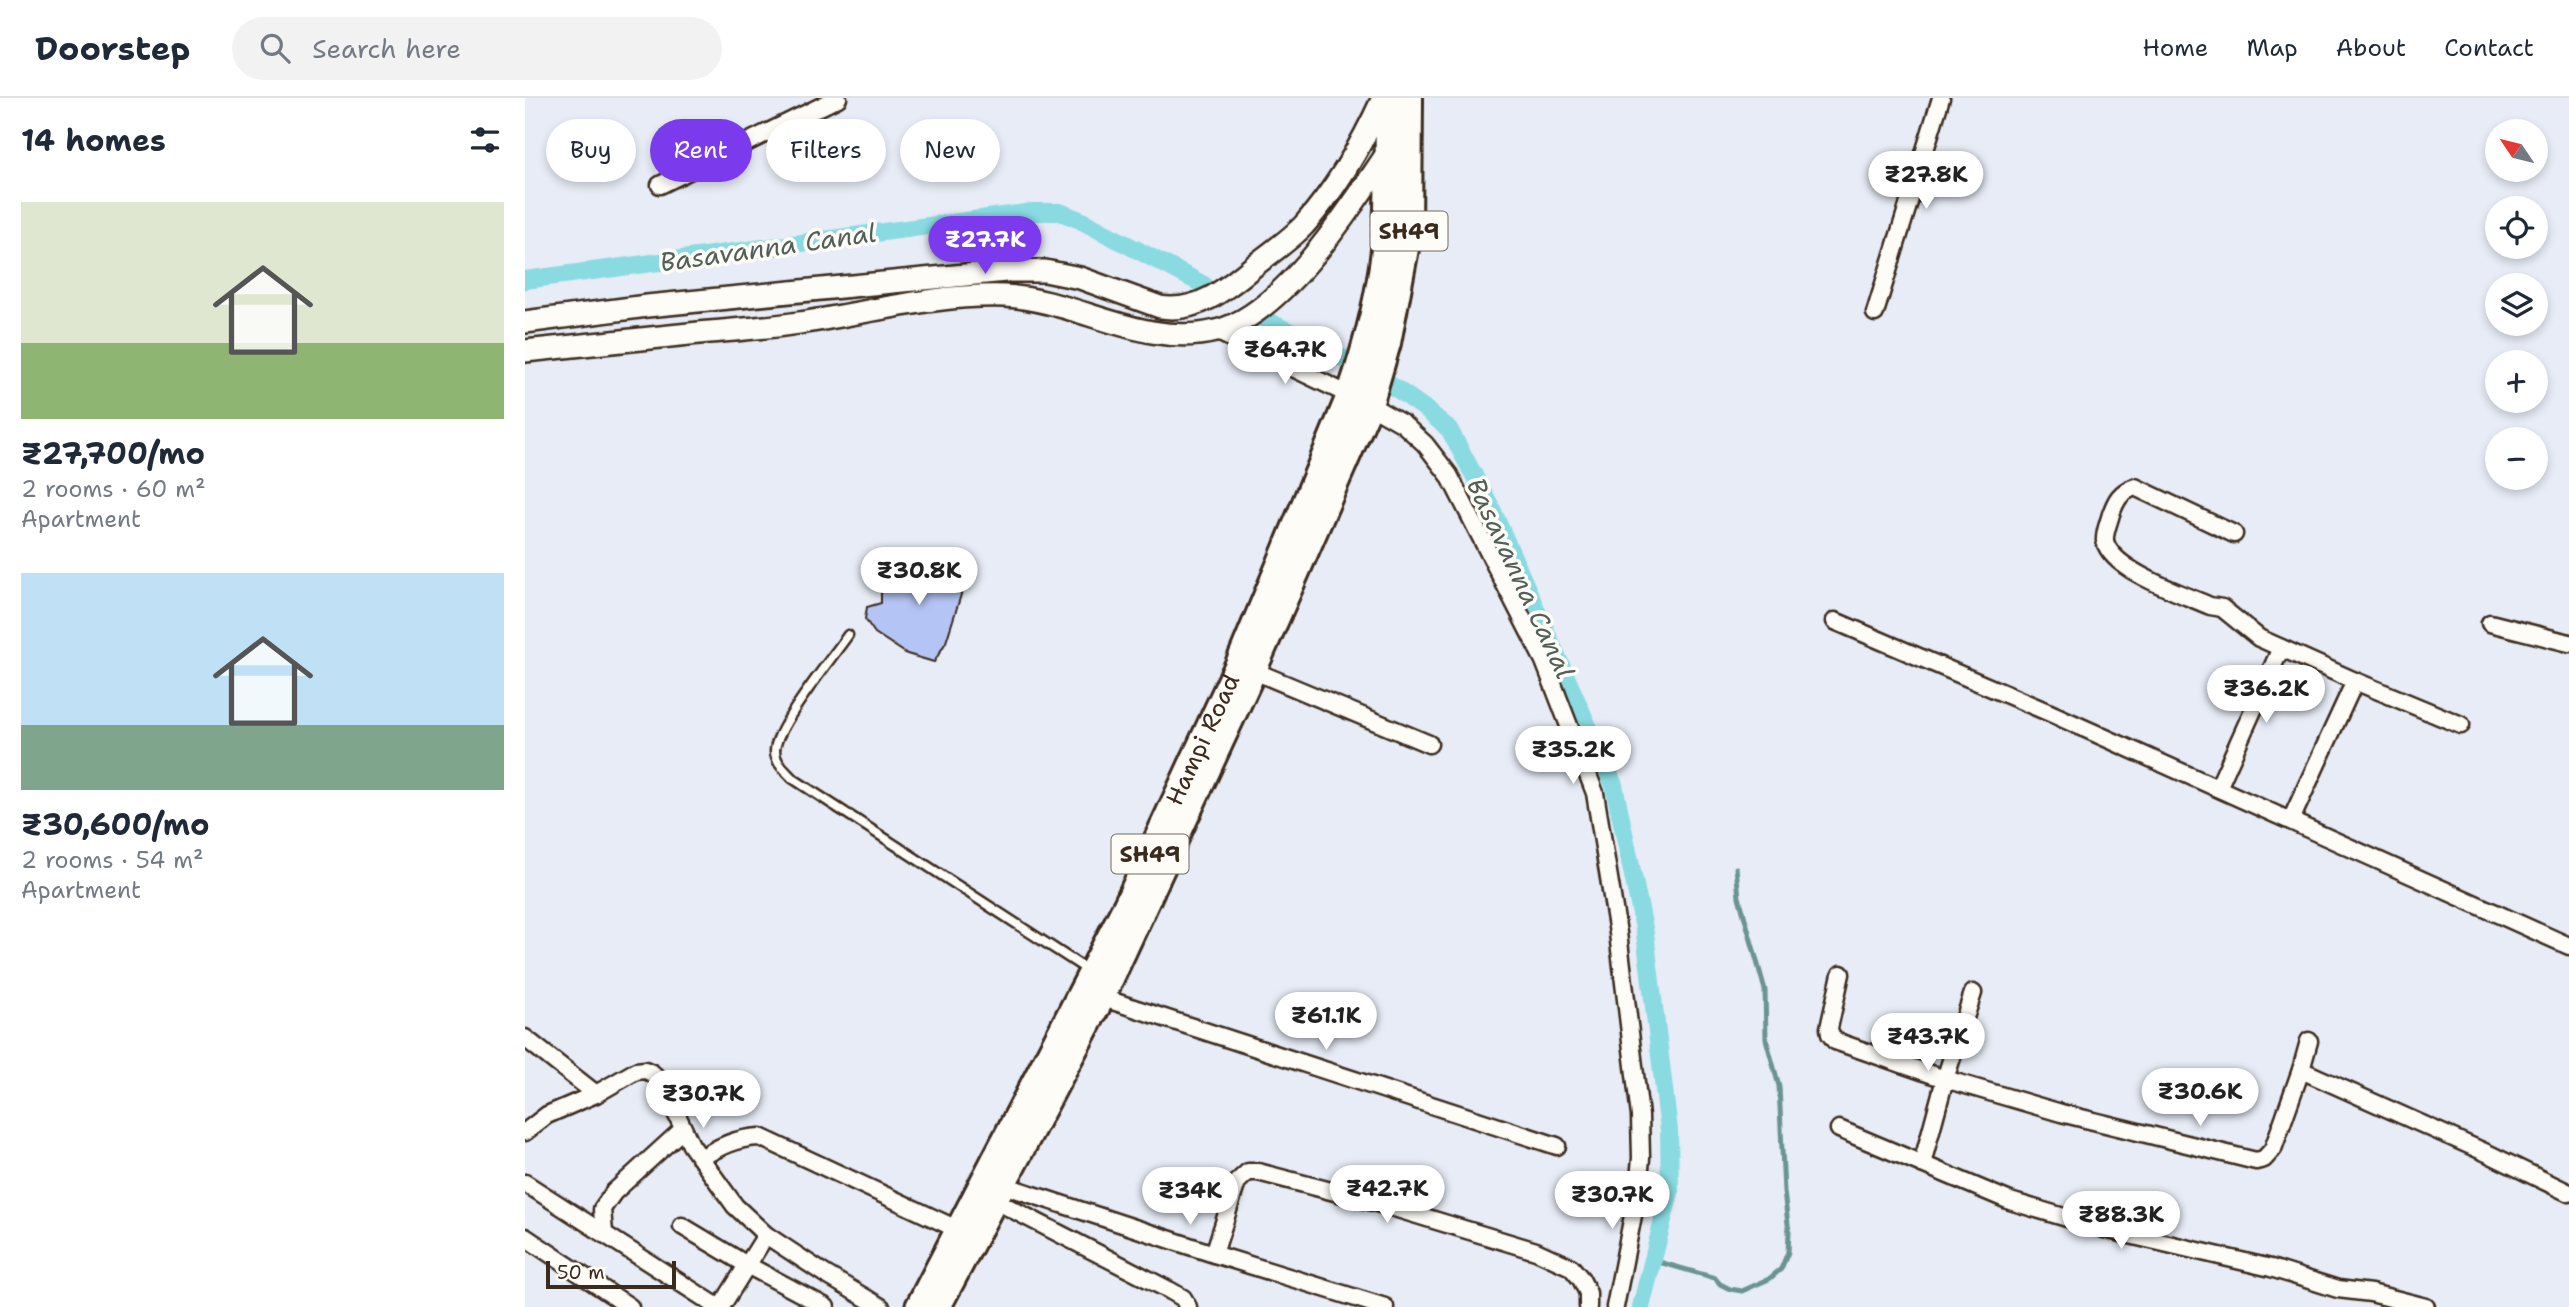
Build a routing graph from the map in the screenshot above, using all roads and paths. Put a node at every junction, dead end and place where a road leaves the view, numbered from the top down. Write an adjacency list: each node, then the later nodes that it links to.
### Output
1 (838, 98): 6 (street)
2 (1385, 98): 5 (main road, SH49); 8 (main road)
3 (1410, 98): 11 (main road, SH49)
4 (1941, 98): 7 (street)
5 (1386, 155): 9 (main road); 11 (main road, SH49)
6 (660, 185)
7 (1875, 313)
8 (525, 321)
9 (1216, 331): 10 (main road); 12 (street)
10 (525, 351)
11 (1373, 357): 12 (main road, SH49)
12 (1361, 395): 19 (main road, Hampi Road / SH49); 59 (street)
13 (2234, 534): 18 (street)
14 (1835, 621): 23 (street)
15 (2490, 623): 17 (street)
16 (848, 635): 27 (lane)
17 (2569, 643)
18 (2281, 648): 20 (street); 23 (street)
19 (1246, 667): 22 (street); 27 (main road, Hampi Road / SH49)
20 (2355, 681): 21 (street); 24 (street)
21 (2461, 725)
22 (1429, 744)
23 (2218, 788): 24 (street)
24 (2291, 820): 25 (street)
25 (2569, 946)
26 (1840, 974): 32 (street)
27 (1092, 987): 37 (street); 41 (main road, Hampi Road / SH49)
28 (1973, 993): 32 (street)
29 (525, 1038): 33 (street)
30 (2309, 1041): 31 (street)
31 (2301, 1070): 32 (street); 42 (street)
32 (1945, 1079): 39 (street)
33 (596, 1094): 35 (street); 36 (street)
34 (1839, 1129): 39 (street)
35 (682, 1130): 38 (street); 45 (street)
36 (525, 1132)
37 (1557, 1146)
38 (701, 1158): 44 (street); 46 (street)
39 (1922, 1164): 60 (street)
40 (525, 1183): 45 (street)
41 (995, 1188): 44 (main road, Hampi Road / SH49); 48 (street); 55 (main road, SH49); 56 (street)
42 (2569, 1193)
43 (682, 1226): 49 (street)
44 (959, 1230): 54 (main road, Hampi Road / SH49)
45 (604, 1234): 51 (street)
46 (766, 1235): 49 (street); 53 (street)
47 (525, 1237): 50 (street)
48 (1214, 1254): 57 (street); 58 (street)
49 (747, 1265): 51 (street); 52 (street)
50 (630, 1307)
51 (719, 1307)
52 (826, 1307)
53 (881, 1307)
54 (918, 1307)
55 (937, 1307)
56 (1188, 1307)
57 (1385, 1307)
58 (1588, 1307)
59 (1615, 1307)
60 (2426, 1307)

